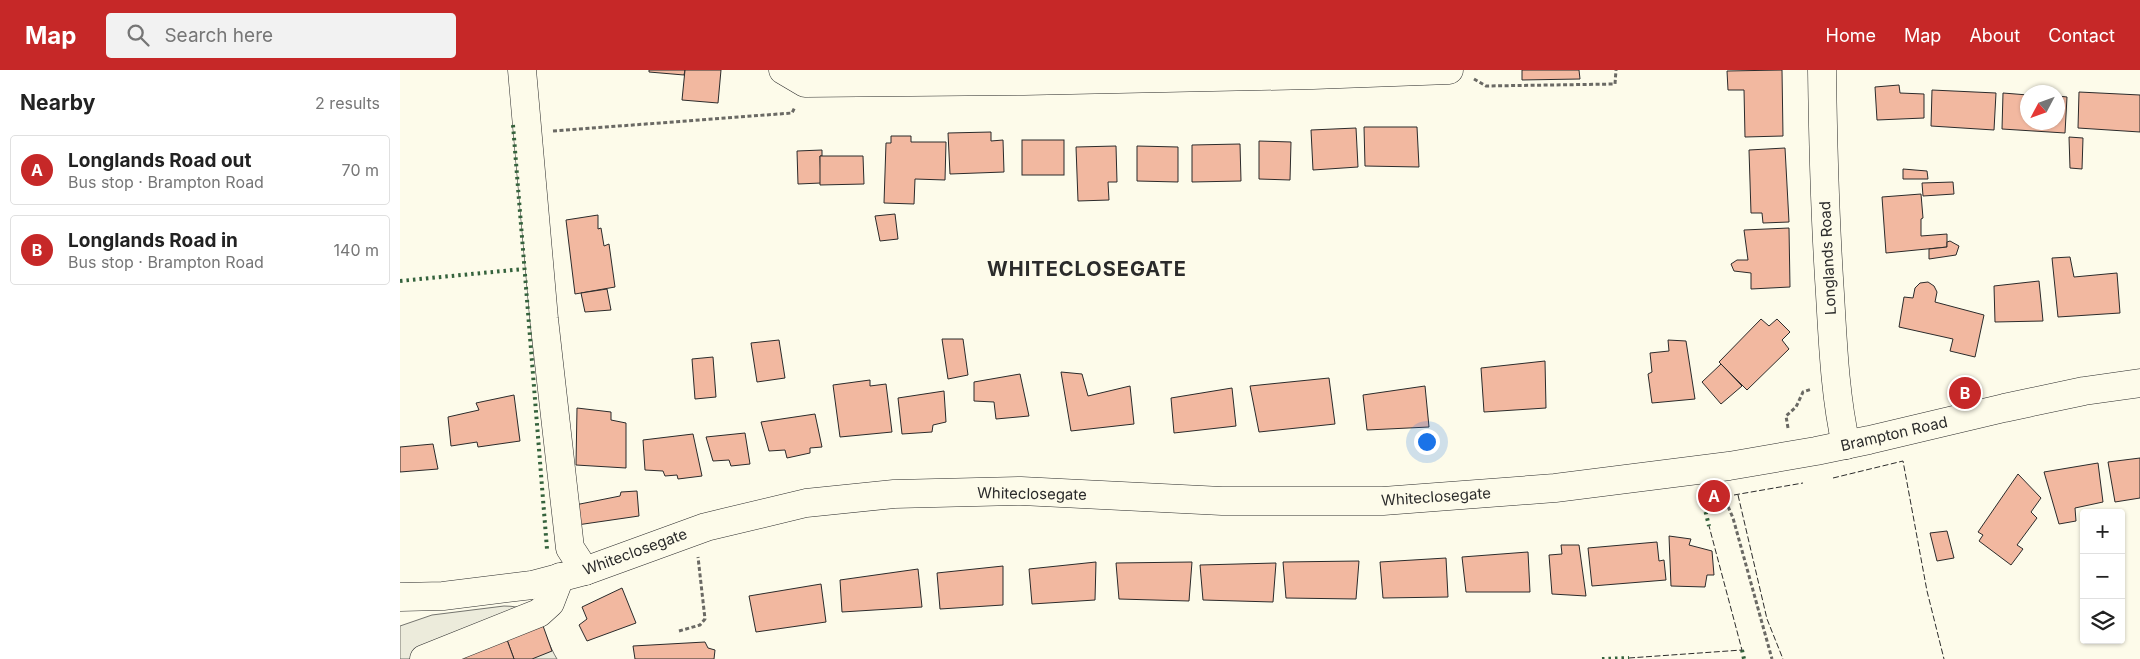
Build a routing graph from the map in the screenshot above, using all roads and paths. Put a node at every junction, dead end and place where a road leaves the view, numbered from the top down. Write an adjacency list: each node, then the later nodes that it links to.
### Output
1 (522, 70): 6 (main road)
2 (1616, 70): 4 (path)
3 (1822, 70): 7 (main road, Longlands Road)
4 (1459, 73): 5 (main road)
5 (794, 77): 6 (path)
6 (527, 133): 14 (main road)
7 (1836, 382): 9 (main road, Longlands Road); 10 (path)
8 (2140, 383): 9 (main road, Brampton Road)
9 (1846, 445): 10 (main road, Brampton Road)
10 (1792, 455): 11 (main road, Brampton Road)
11 (1729, 466): 12 (main road, Brampton Road); 18 (path)
12 (1676, 472): 13 (main road, Whiteclosegate)
13 (706, 527): 14 (main road, Whiteclosegate); 16 (path)
14 (573, 574): 15 (main road, Whiteclosegate); 17 (main road)
15 (400, 597)
16 (679, 631)
17 (424, 659)
18 (1772, 659)

